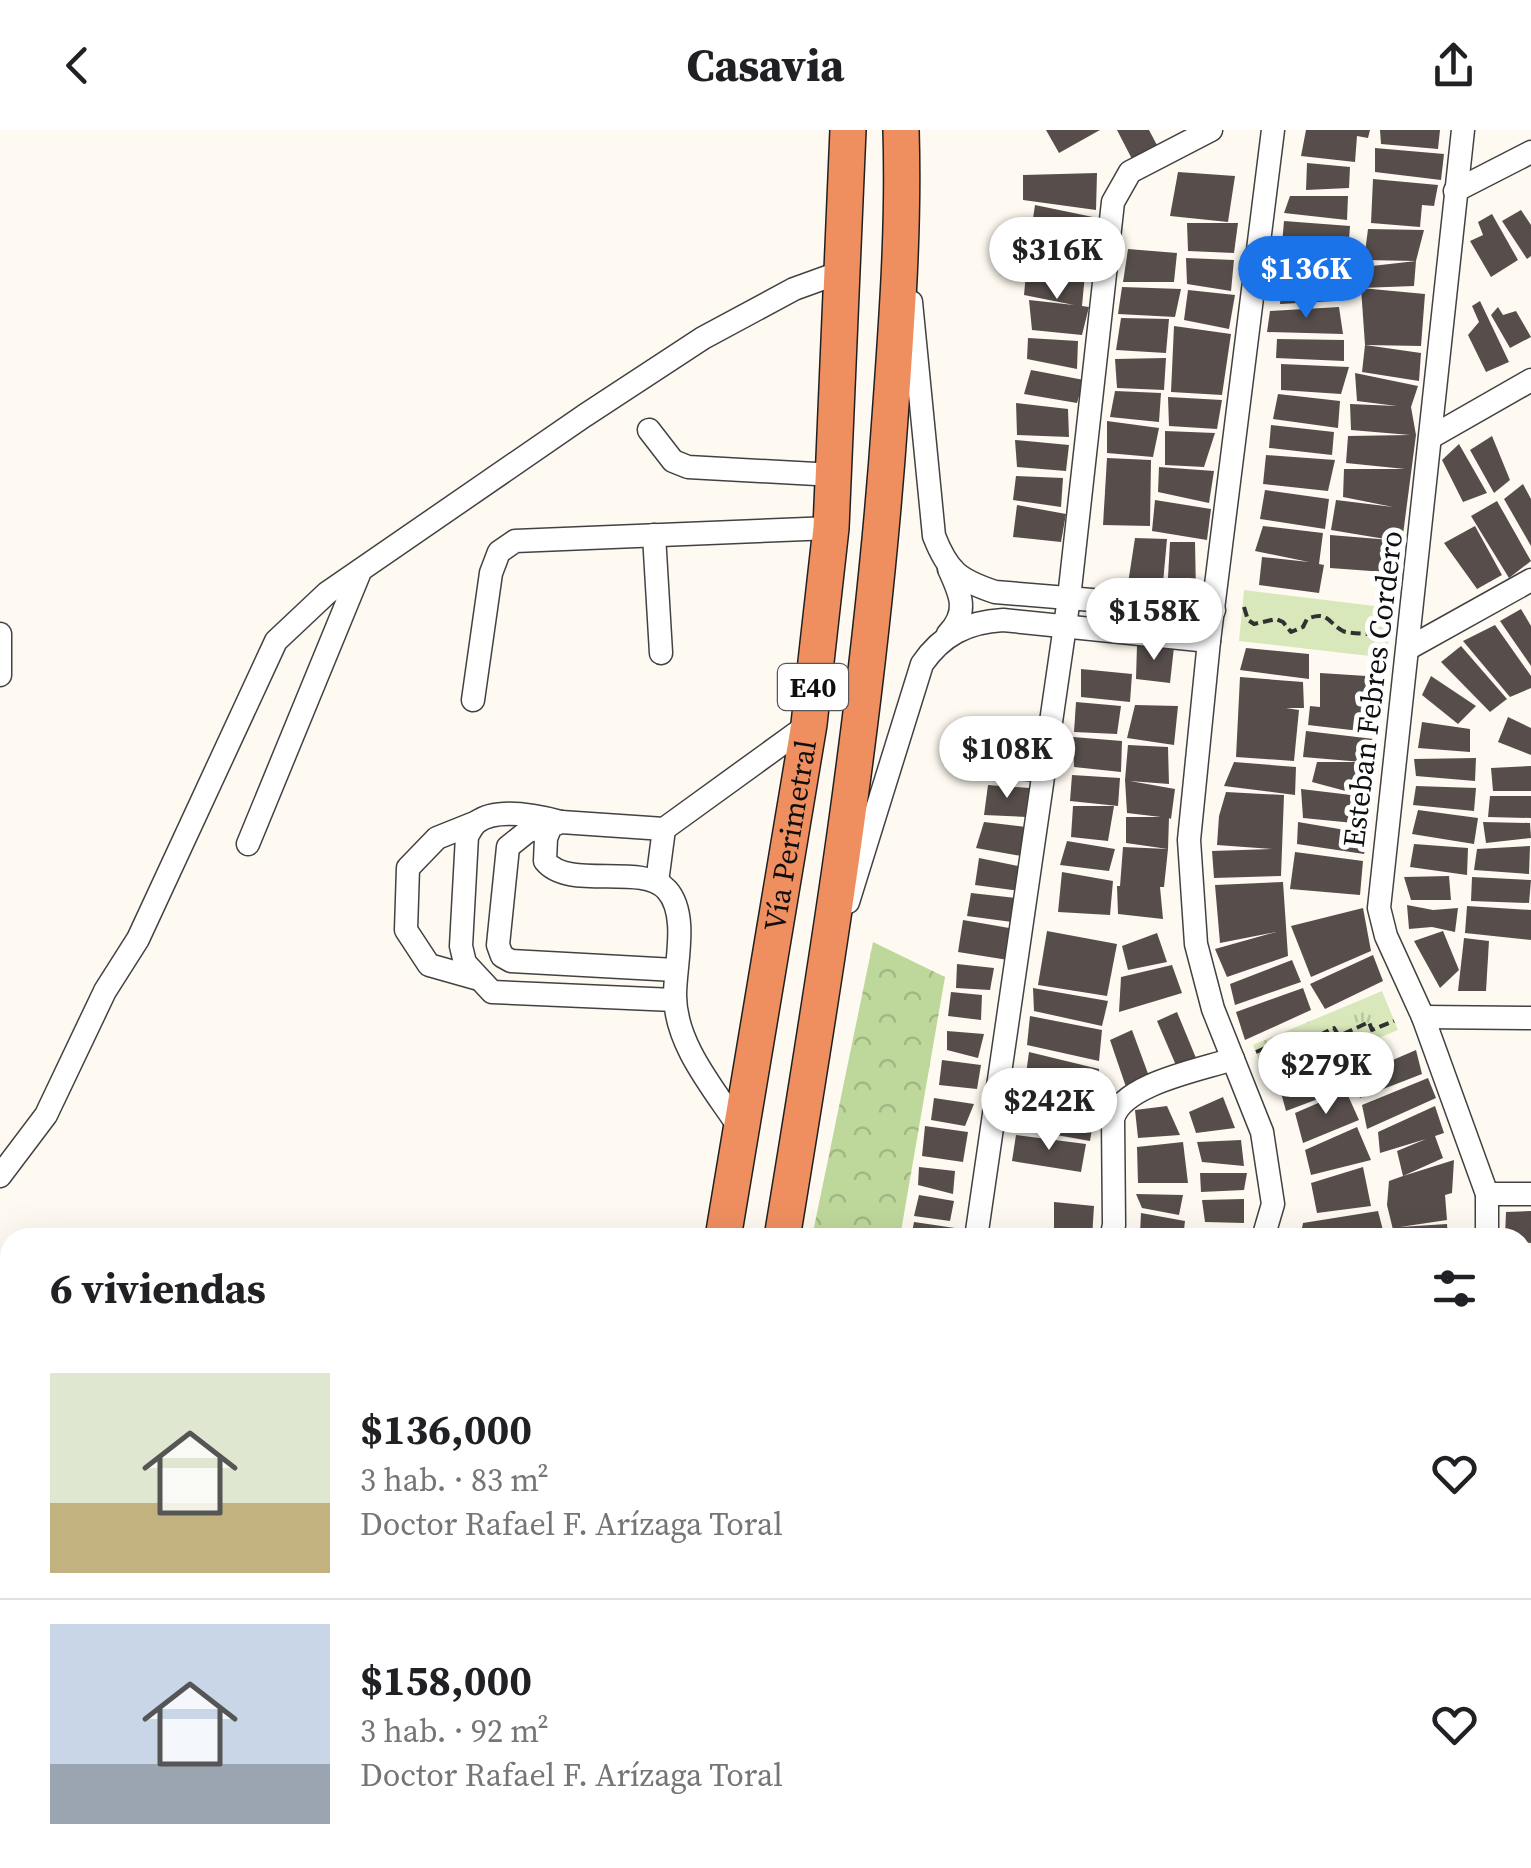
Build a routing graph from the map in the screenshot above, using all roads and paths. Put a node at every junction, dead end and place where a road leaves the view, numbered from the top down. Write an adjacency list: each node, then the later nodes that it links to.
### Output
1 (848, 130): 9 (highway, Vía Perimetral / E40)
2 (902, 130): 8 (highway, Vía Perimetral / E40)
3 (1211, 130): 19 (street)
4 (1274, 130): 21 (street)
5 (1463, 130): 7 (street, Esteban Febres Cordero)
6 (1531, 152): 7 (street)
7 (1455, 190): 12 (street, Esteban Febres Cordero)
8 (904, 224): 16 (street); 38 (highway, Vía Perimetral / E40)
9 (842, 272): 13 (highway, Vía Perimetral / E40); 17 (street)
10 (1531, 380): 12 (street)
11 (649, 430): 13 (street)
12 (1433, 436): 27 (street, Esteban Febres Cordero)
13 (834, 476): 14 (highway, Vía Perimetral / E40)
14 (831, 528): 15 (street); 31 (highway, Vía Perimetral / E40)
15 (654, 535): 28 (street); 30 (street)
16 (944, 557): 19 (street); 25 (street)
17 (359, 574): 35 (street); 46 (street)
18 (1531, 580): 27 (street)
19 (1068, 598): 21 (street); 22 (street)
20 (1244, 607): 24 (path)
21 (1214, 610): 26 (street)
22 (1064, 627): 25 (street); 26 (street); 51 (street)
23 (0, 634): 29 (street)
24 (1388, 635)
25 (942, 641): 38 (street)
26 (1209, 641): 44 (street)
27 (1410, 648): 41 (street, Esteban Febres Cordero)
28 (660, 652)
29 (0, 675)
30 (473, 700)
31 (809, 724): 34 (street); 45 (highway, Vía Perimetral / E40)
32 (477, 822): 33 (street); 39 (street); 39 (street)
33 (556, 824): 34 (street); 36 (street); 37 (street)
34 (664, 829): 36 (street)
35 (248, 844)
36 (657, 882): 37 (street)
37 (676, 970): 40 (street)
38 (825, 977): 50 (highway, Vía Perimetral / E40)
39 (475, 978): 40 (street)
40 (674, 1000): 45 (street)
41 (1423, 1016): 42 (street); 47 (street, Esteban Febres Cordero)
42 (1531, 1018)
43 (1394, 1021): 44 (path)
44 (1244, 1056): 52 (street); 53 (street)
45 (741, 1130): 49 (highway, Vía Perimetral / E40)
46 (0, 1176)
47 (1487, 1194): 48 (street); 54 (street, Esteban Febres Cordero)
48 (1531, 1194)
49 (725, 1228)
50 (784, 1228)
51 (977, 1228)
52 (1113, 1228)
53 (1266, 1228)
54 (1487, 1228)

